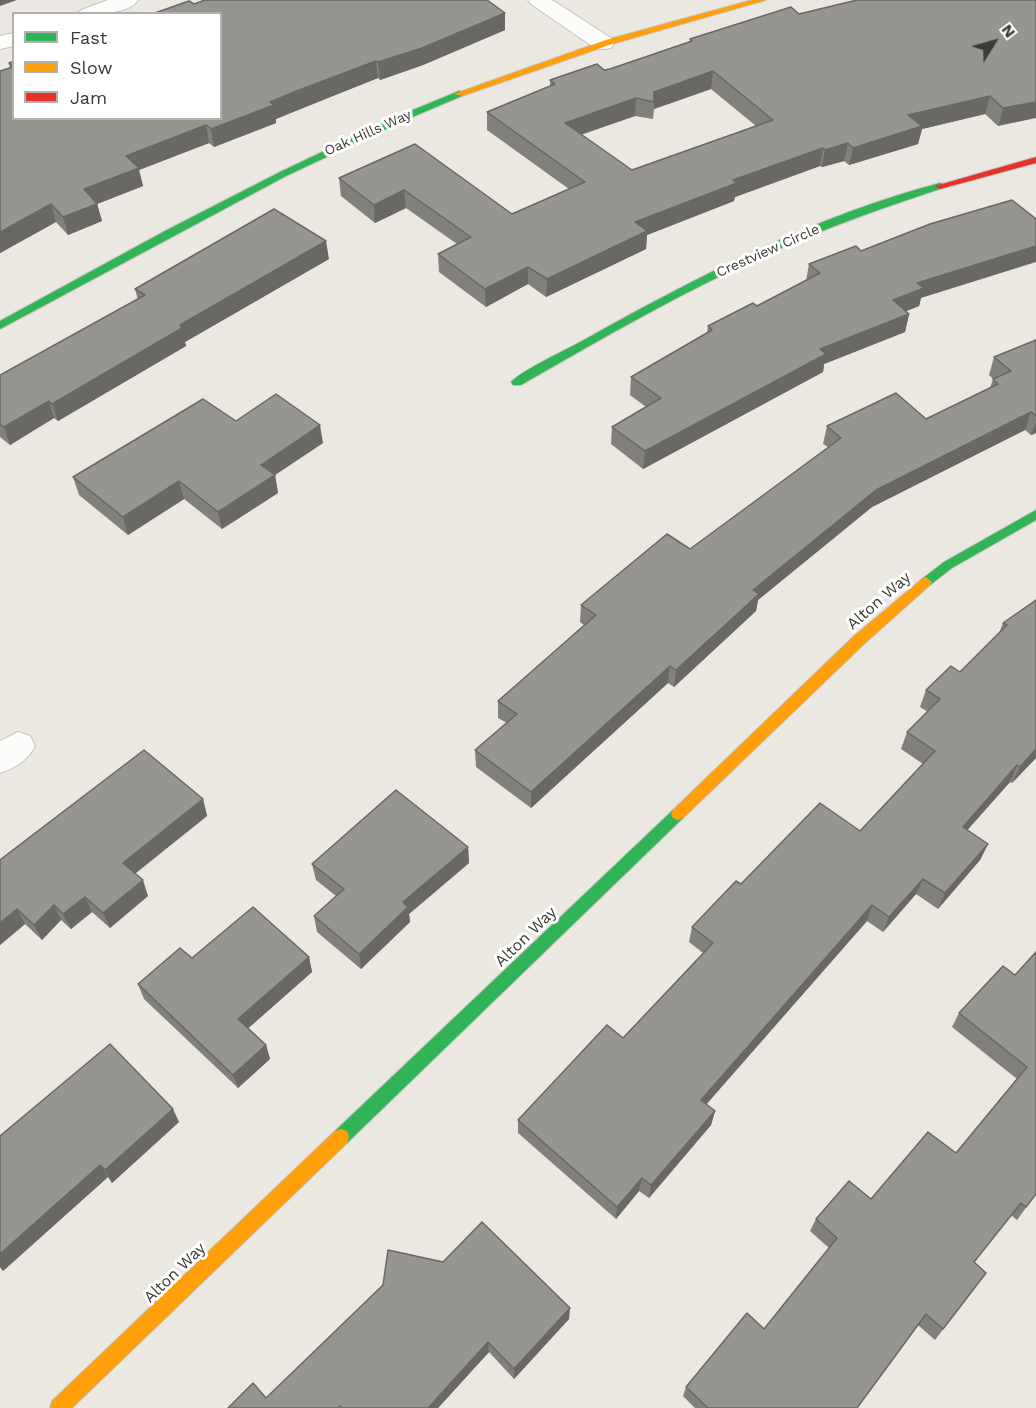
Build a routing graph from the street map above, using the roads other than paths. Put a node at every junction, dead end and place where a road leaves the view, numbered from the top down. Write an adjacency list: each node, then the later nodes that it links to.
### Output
1 (128, 0): 4 (street)
2 (538, 0): 5 (street)
3 (762, 0): 5 (street, Oak Hills Way)
4 (94, 12)
5 (603, 43): 7 (street, Oak Hills Way)
6 (1036, 160): 8 (street, Crestview Circle)
7 (0, 326)
8 (517, 382)
9 (1036, 514): 10 (street, Alton Way)
10 (58, 1408)

